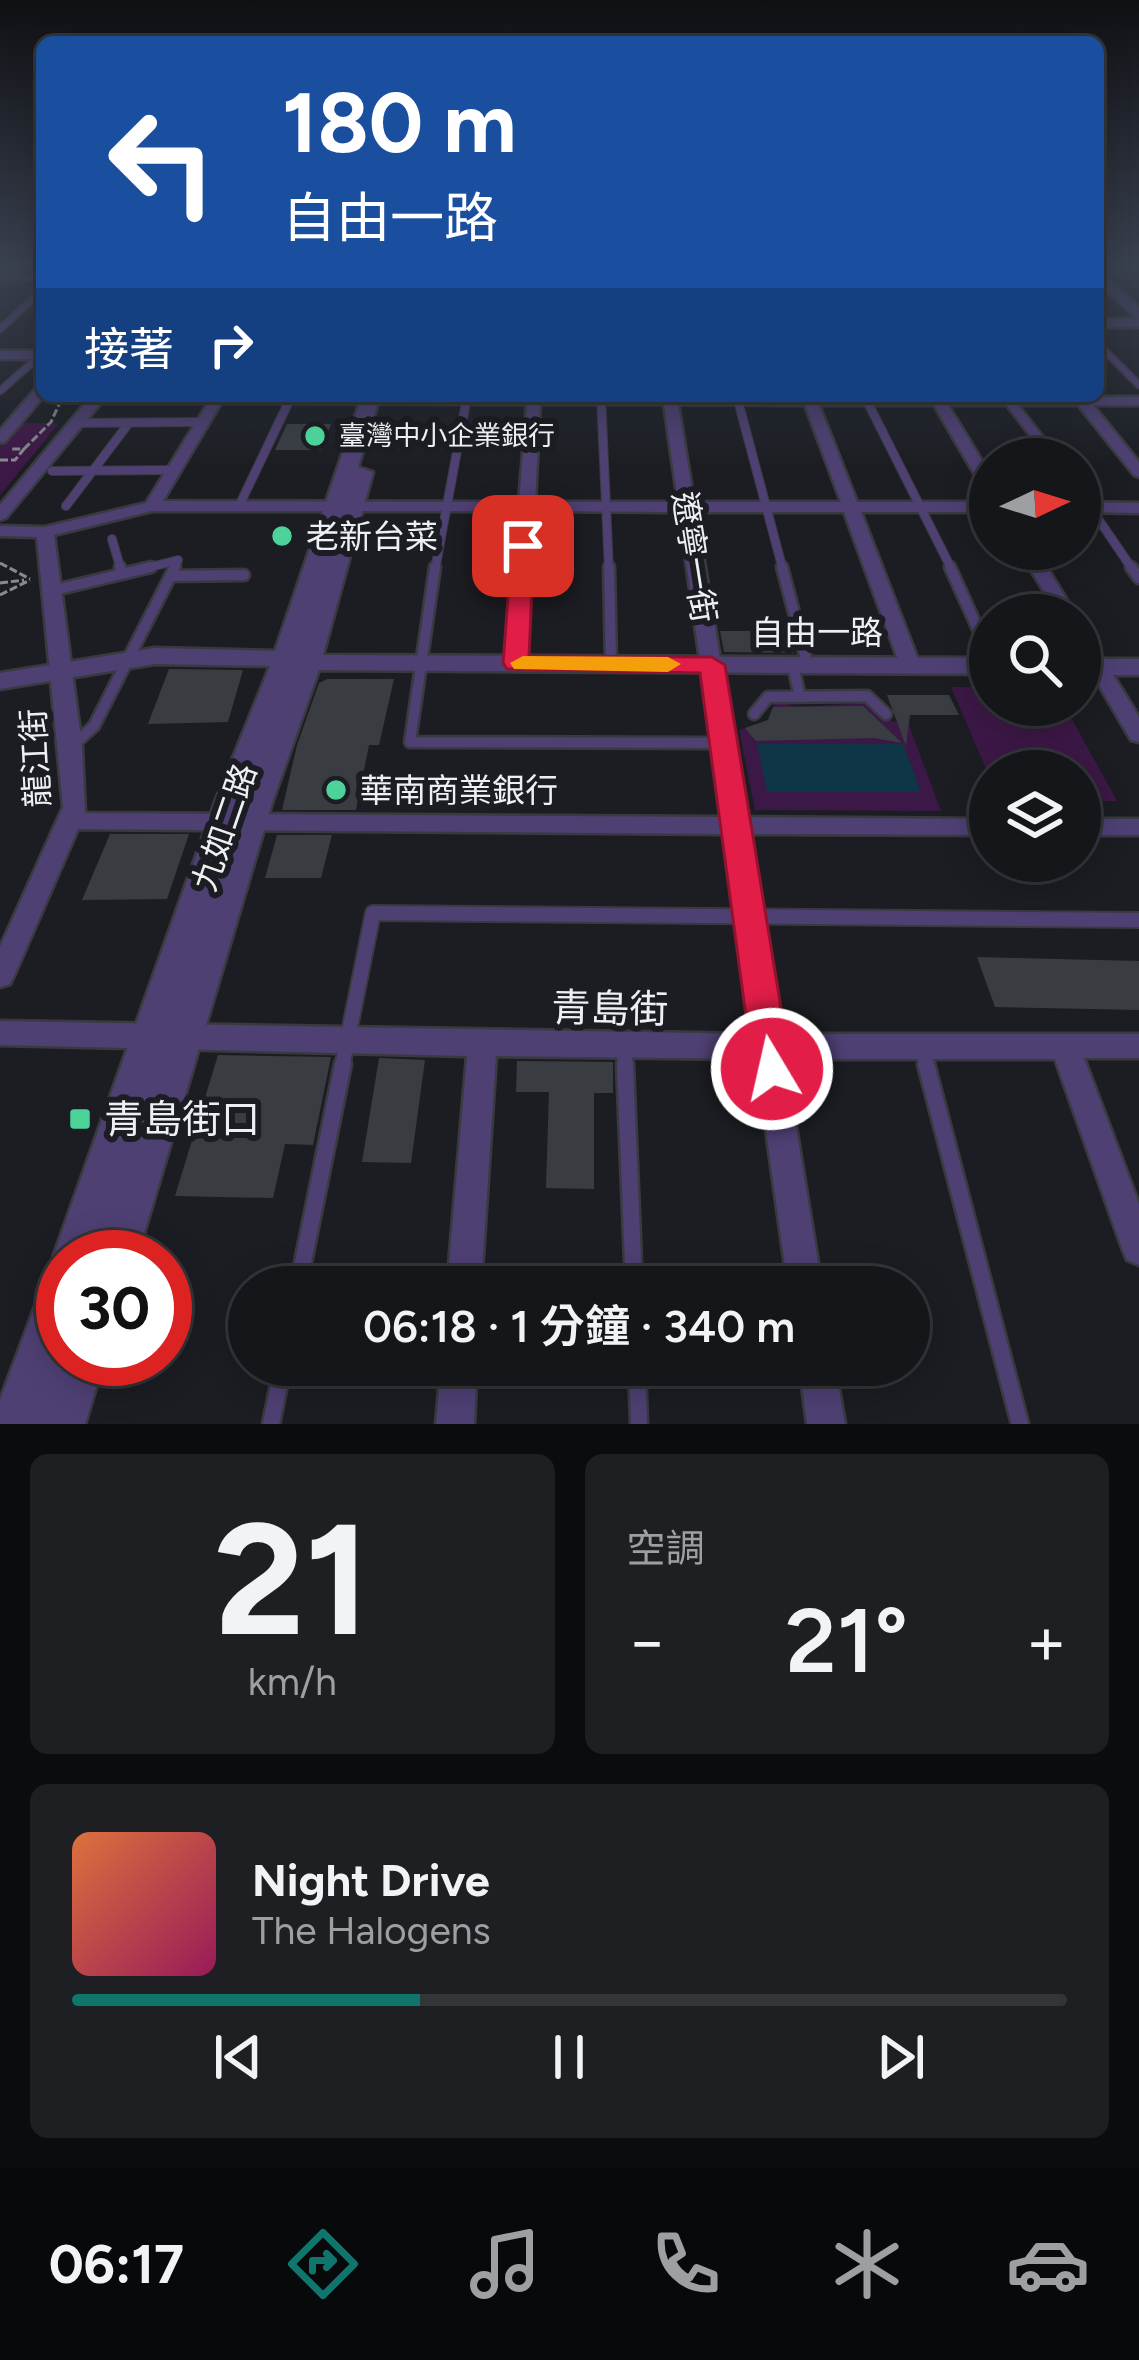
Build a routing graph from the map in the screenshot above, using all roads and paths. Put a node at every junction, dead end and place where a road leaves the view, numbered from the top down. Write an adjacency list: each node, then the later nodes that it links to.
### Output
1 (1104, 350): 5 (lane)
2 (36, 354): 3 (street)
3 (0, 355)
4 (36, 359): 6 (lane)
5 (1139, 385)
6 (0, 391)
7 (36, 397): 29 (street)
8 (1104, 400): 9 (street)
9 (1139, 401)
10 (60, 402): 31 (path)
11 (94, 402): 26 (street)
12 (215, 402): 25 (street)
13 (288, 402): 42 (lane)
14 (377, 402): 43 (street, 九如二路)
15 (466, 402): 39 (lane)
16 (534, 402): 44 (street)
17 (601, 402): 46 (lane)
18 (672, 402): 47 (street, 遼寧一街)
19 (739, 402): 48 (lane)
20 (811, 402): 45 (street)
21 (868, 402): 49 (lane)
22 (939, 402): 32 (street)
23 (1010, 402): 28 (street)
24 (1083, 402): 37 (street)
25 (202, 422): 27 (lane); 36 (street)
26 (74, 423): 27 (lane); 52 (street)
27 (129, 423): 35 (lane)
28 (1038, 438)
29 (0, 439)
30 (1, 449): 31 (path)
31 (24, 449): 33 (path)
32 (969, 452)
33 (0, 460)
34 (52, 470): 35 (lane)
35 (93, 470): 36 (lane); 40 (lane)
36 (172, 470): 41 (street)
37 (1139, 472)
38 (1101, 504): 51 (street)
39 (444, 505): 43 (street); 44 (street); 69 (lane)
40 (66, 506)
41 (152, 506): 42 (street); 55 (street)
42 (239, 506): 43 (street)
43 (344, 506): 67 (street, 九如二路)
44 (525, 506): 46 (street); 70 (street)
45 (851, 506): 48 (street); 49 (street); 73 (street)
46 (608, 507): 47 (street); 71 (lane)
47 (687, 507): 48 (street); 72 (street, 遼寧一街)
48 (766, 507): 74 (lane)
49 (924, 507): 50 (street); 66 (lane)
50 (969, 507)
51 (1139, 508)
52 (0, 515)
53 (1101, 525): 61 (lane)
54 (0, 531): 55 (street)
55 (45, 532): 64 (street, 龍江街)
56 (112, 539): 58 (lane)
57 (0, 563): 62 (path)
58 (122, 573): 60 (lane); 64 (lane)
59 (244, 575): 60 (lane)
60 (170, 576): 68 (lane)
61 (1139, 578)
62 (32, 580): 63 (path); 65 (path)
63 (0, 583)
64 (55, 590): 78 (street, 龍江街)
65 (0, 595)
66 (969, 609)
67 (297, 660): 68 (street, 自由一路); 69 (street, 自由一路); 88 (street, 九如二路)
68 (129, 662): 78 (street, 自由一路); 86 (lane)
69 (422, 663): 70 (street, 自由一路); 85 (lane)
70 (516, 663): 71 (street, 自由一路)
71 (611, 663): 72 (street, 自由一路)
72 (712, 665): 74 (street, 自由一路); 85 (street, 遼寧一街)
73 (910, 665): 74 (street, 自由一路); 75 (street, 自由一路)
74 (801, 666): 81 (lane)
75 (969, 666)
76 (1101, 667): 77 (street)
77 (1139, 668)
78 (64, 673): 79 (street, 自由一路); 86 (street, 龍江街)
79 (0, 681)
80 (1101, 683): 84 (street)
81 (800, 697): 82 (lane); 83 (lane)
82 (754, 714)
83 (886, 714)
84 (1139, 735)
85 (723, 743): 92 (street, 遼寧一街)
86 (71, 747): 87 (street, 龍江街)
87 (70, 821): 88 (street, 龍江街); 95 (street)
88 (237, 822): 92 (street, 龍江街); 97 (street, 九如二路)
89 (969, 827): 92 (street, 龍江街)
90 (1101, 827): 91 (street)
91 (1139, 827)
92 (735, 828): 93 (street, 遼寧一街)
93 (748, 914): 94 (lane); 98 (lane); 103 (street, 遼寧一街)
94 (1139, 920)
95 (0, 976)
96 (0, 1034): 97 (street, 青島街)
97 (169, 1039): 98 (street, 青島街); 105 (street, 九如二路); 106 (street, 九如二路)
98 (347, 1044): 99 (street, 青島街); 108 (lane)
99 (482, 1044): 101 (street, 青島街); 109 (street)
100 (1139, 1046): 102 (street, 青島街)
101 (624, 1047): 103 (street, 青島街); 110 (lane)
102 (1065, 1047): 104 (street, 青島街); 107 (street)
103 (769, 1048): 104 (street, 青島街); 111 (street, 遼寧一街)
104 (922, 1049): 124 (lane)
105 (87, 1230)
106 (123, 1230)
107 (1139, 1248)
108 (302, 1266)
109 (466, 1266)
110 (633, 1266)
111 (802, 1266)
112 (36, 1365): 118 (street)
113 (73, 1386): 119 (street)
114 (279, 1386): 120 (lane)
115 (458, 1386): 121 (street)
116 (638, 1386): 122 (lane)
117 (820, 1386): 123 (street)
118 (15, 1424)
119 (61, 1424)
120 (271, 1424)
121 (455, 1424)
122 (639, 1424)
123 (826, 1424)
124 (1020, 1424)

